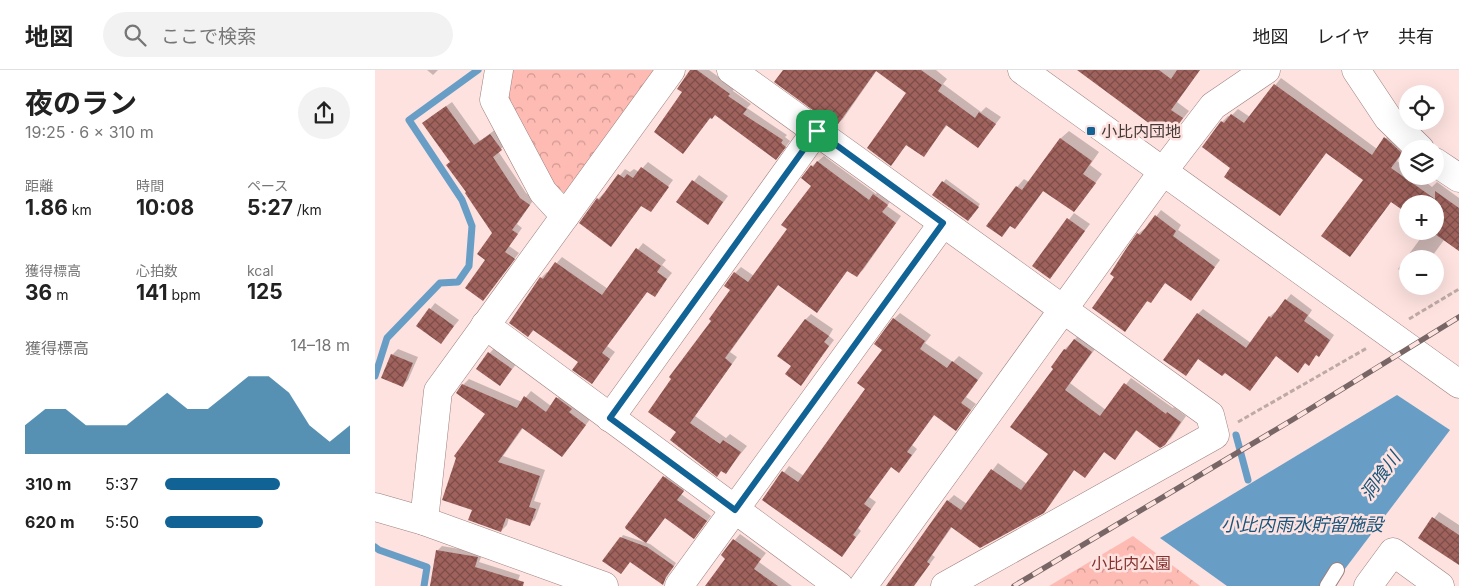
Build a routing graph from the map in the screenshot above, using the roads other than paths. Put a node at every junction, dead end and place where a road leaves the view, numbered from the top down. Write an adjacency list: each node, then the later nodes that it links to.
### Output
1 (499, 70): 12 (street)
2 (671, 70): 12 (street)
3 (731, 70): 7 (street)
4 (1022, 70): 10 (street)
5 (1266, 70): 10 (street)
6 (1356, 70): 8 (street)
7 (817, 131): 13 (street); 17 (street)
8 (1410, 140)
9 (1444, 168): 11 (street)
10 (1164, 170): 14 (street); 16 (street)
11 (1459, 178)
12 (565, 216): 15 (street)
13 (943, 223): 14 (street); 19 (street)
14 (1063, 309): 25 (street); 26 (street)
15 (485, 325): 17 (street); 20 (street)
16 (1459, 384)
17 (610, 418): 19 (street)
18 (375, 507): 20 (street)
19 (735, 510): 23 (street); 24 (street)
20 (424, 521): 22 (street)
21 (1337, 570): 27 (lane)
22 (605, 586)
23 (679, 586)
24 (839, 586)
25 (863, 586)
26 (945, 586)
27 (1327, 586)
28 (1368, 586): 29 (street)
29 (1440, 586)

